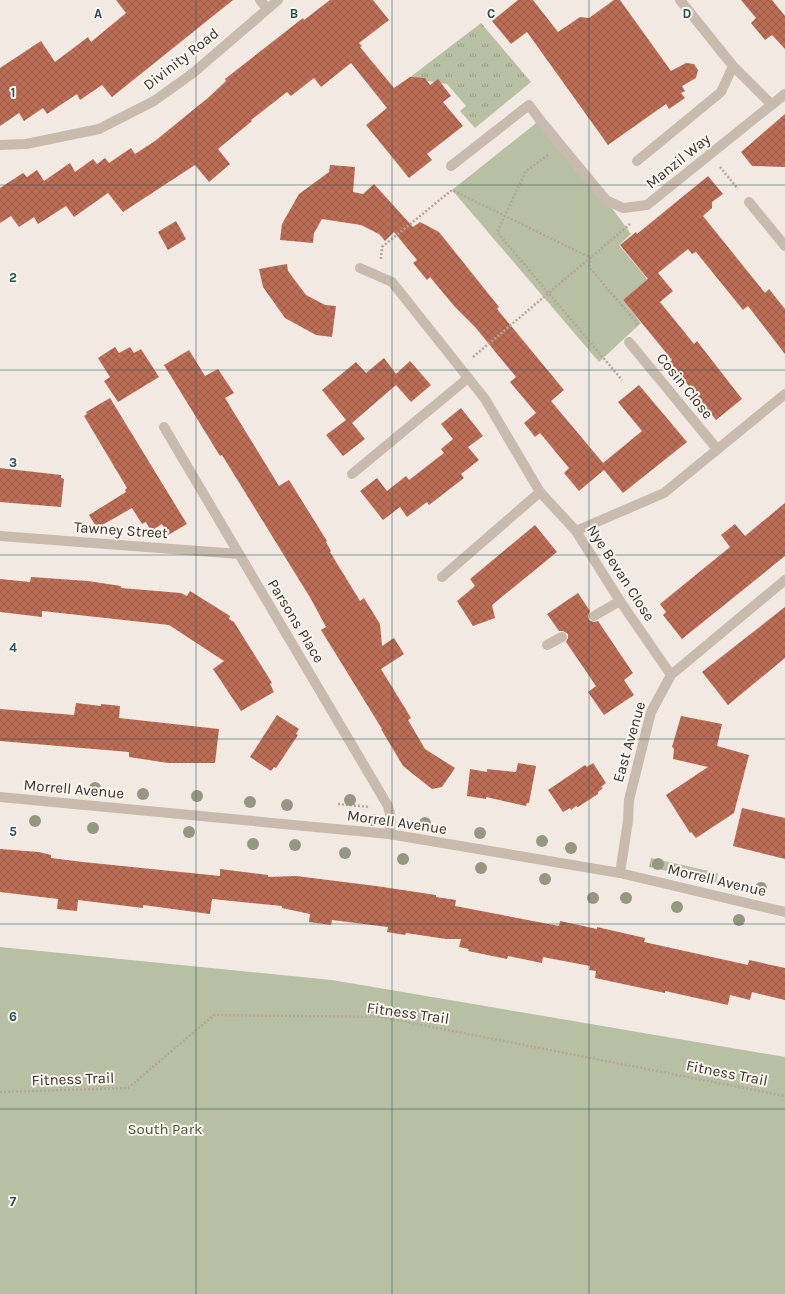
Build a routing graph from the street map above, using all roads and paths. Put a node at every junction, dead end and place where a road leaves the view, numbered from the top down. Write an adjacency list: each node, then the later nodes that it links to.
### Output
1 (260, 0): 4 (street)
2 (278, 0): 4 (street, Divinity Road)
3 (680, 0): 5 (street)
4 (267, 9): 8 (street, Divinity Road)
5 (734, 66): 7 (street); 11 (street)
6 (785, 94): 7 (street, Manzil Way)
7 (772, 105): 10 (street, Manzil Way)
8 (0, 145)
9 (561, 145): 12 (street, Manzil Way); 14 (street, Manzil Way); 15 (path)
10 (710, 154): 13 (path); 14 (street, Manzil Way)
11 (637, 160)
12 (451, 166)
13 (749, 202): 16 (street)
14 (647, 204): 17 (path)
15 (504, 216): 17 (path); 19 (path); 20 (path)
16 (785, 246)
17 (591, 258): 20 (path); 21 (path)
18 (360, 268): 19 (street, Nye Bevan Close)
19 (378, 276): 23 (street, Nye Bevan Close)
20 (549, 293): 22 (path); 24 (path)
21 (629, 342): 27 (street, Cosin Close)
22 (487, 345)
23 (468, 378): 28 (street); 29 (street, Nye Bevan Close)
24 (622, 380)
25 (785, 394): 27 (street)
26 (164, 427): 32 (street, Parsons Place)
27 (717, 449): 30 (street)
28 (352, 474)
29 (540, 492): 30 (street, Nye Bevan Close); 33 (street)
30 (576, 531): 35 (street, Nye Bevan Close)
31 (0, 536): 32 (street, Tawney Street)
32 (239, 554): 42 (street, Parsons Place)
33 (442, 577)
34 (785, 580): 39 (street, East Avenue)
35 (620, 601): 36 (street); 39 (street, Nye Bevan Close)
36 (594, 616)
37 (562, 636): 38 (street)
38 (547, 645)
39 (671, 675): 44 (street, East Avenue)
40 (0, 797): 43 (street, Morrell Avenue)
41 (338, 804): 42 (path)
42 (388, 806): 43 (street, Parsons Place)
43 (389, 834): 44 (street, Morrell Avenue)
44 (620, 873): 45 (street, Morrell Avenue)
45 (785, 912)
46 (0, 1092): 47 (path, Fitness Trail)
47 (785, 1096)

